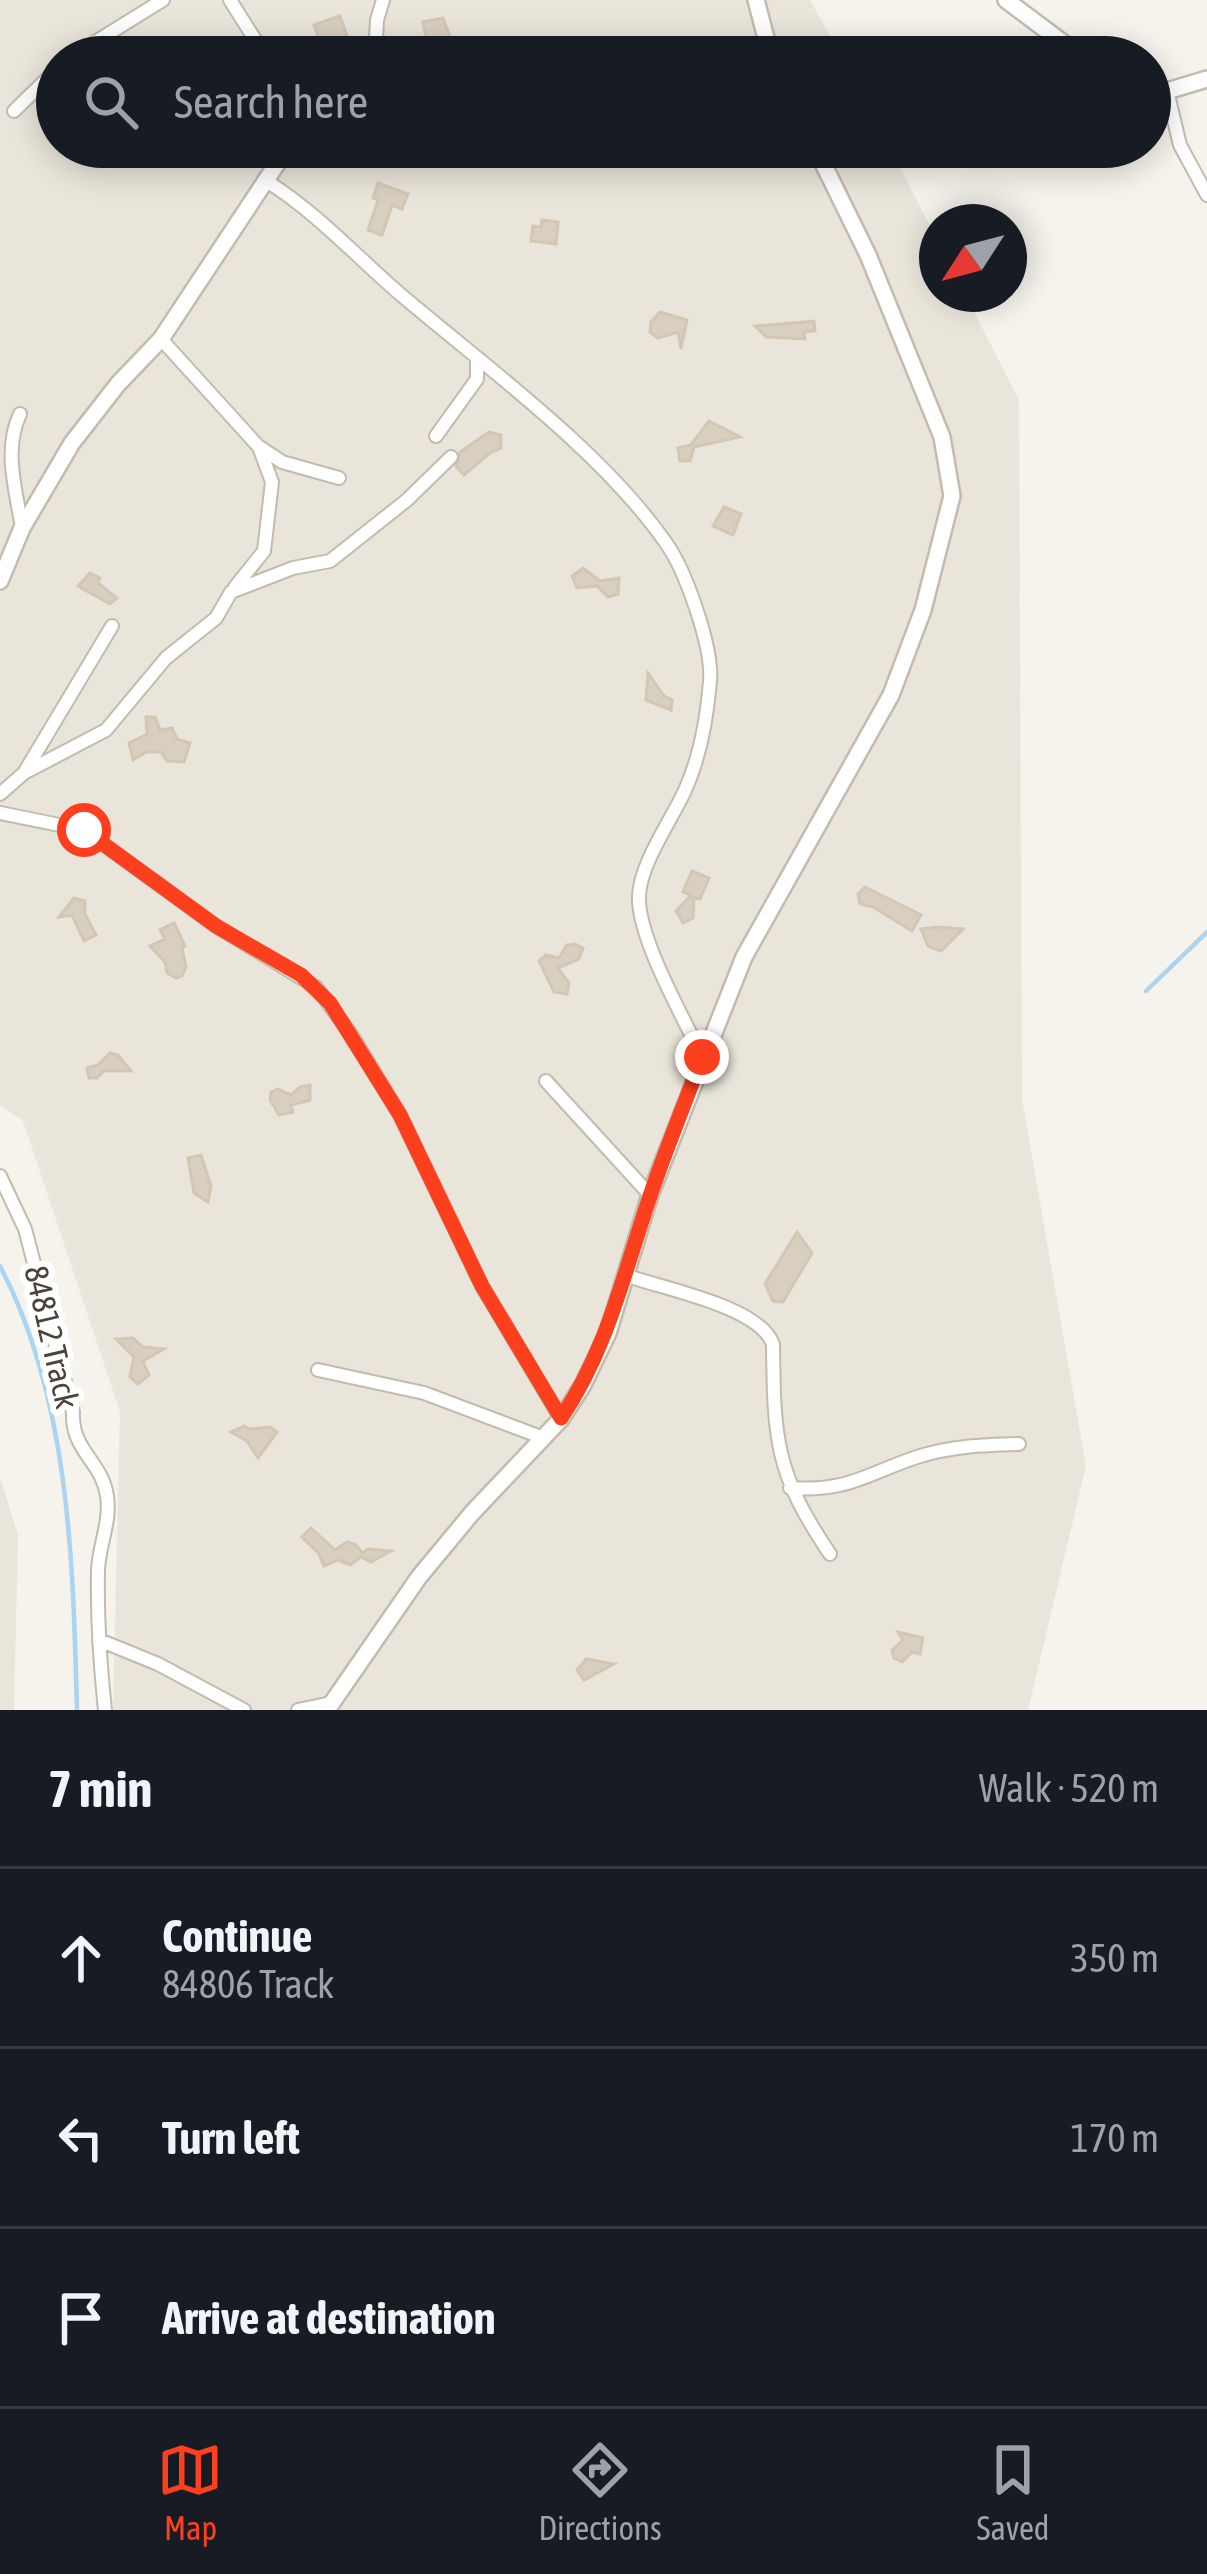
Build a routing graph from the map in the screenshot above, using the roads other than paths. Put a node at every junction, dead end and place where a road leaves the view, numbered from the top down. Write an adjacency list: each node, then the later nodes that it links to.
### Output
1 (163, 0): 6 (street)
2 (230, 0): 7 (street)
3 (383, 0): 8 (street)
4 (757, 0): 9 (street)
5 (1006, 0): 10 (street)
6 (105, 36)
7 (253, 36)
8 (376, 36)
9 (766, 36)
10 (1054, 36)
11 (1207, 79): 12 (street)
12 (1171, 88)
13 (36, 90): 14 (street)
14 (14, 111)
15 (1171, 122): 19 (street)
16 (276, 168): 18 (street)
17 (825, 168): 35 (street)
18 (268, 182): 20 (street); 21 (street)
19 (1207, 195)
20 (161, 339): 24 (street); 28 (street)
21 (477, 358): 23 (street); 35 (street)
22 (20, 414): 26 (street)
23 (436, 436)
24 (258, 446): 27 (street); 30 (street)
25 (452, 457): 30 (street)
26 (5, 459): 28 (street)
27 (339, 478)
28 (22, 528): 29 (street)
29 (0, 580)
30 (231, 592): 32 (street)
31 (112, 626): 32 (street)
32 (24, 773): 33 (street)
33 (0, 794)
34 (0, 812): 41 (street)
35 (702, 1057): 38 (street)
36 (546, 1081): 38 (street)
37 (0, 1176): 46 (street, 84812 Track)
38 (650, 1195): 39 (street)
39 (626, 1275): 41 (street); 44 (street)
40 (318, 1370): 42 (street)
41 (561, 1418): 42 (street)
42 (541, 1437): 47 (street)
43 (1019, 1444): 44 (street)
44 (790, 1487): 45 (street)
45 (830, 1553)
46 (99, 1640): 48 (street, 84812 Track); 49 (street)
47 (329, 1706): 50 (street)
48 (105, 1710)
49 (244, 1710)
50 (298, 1710)

